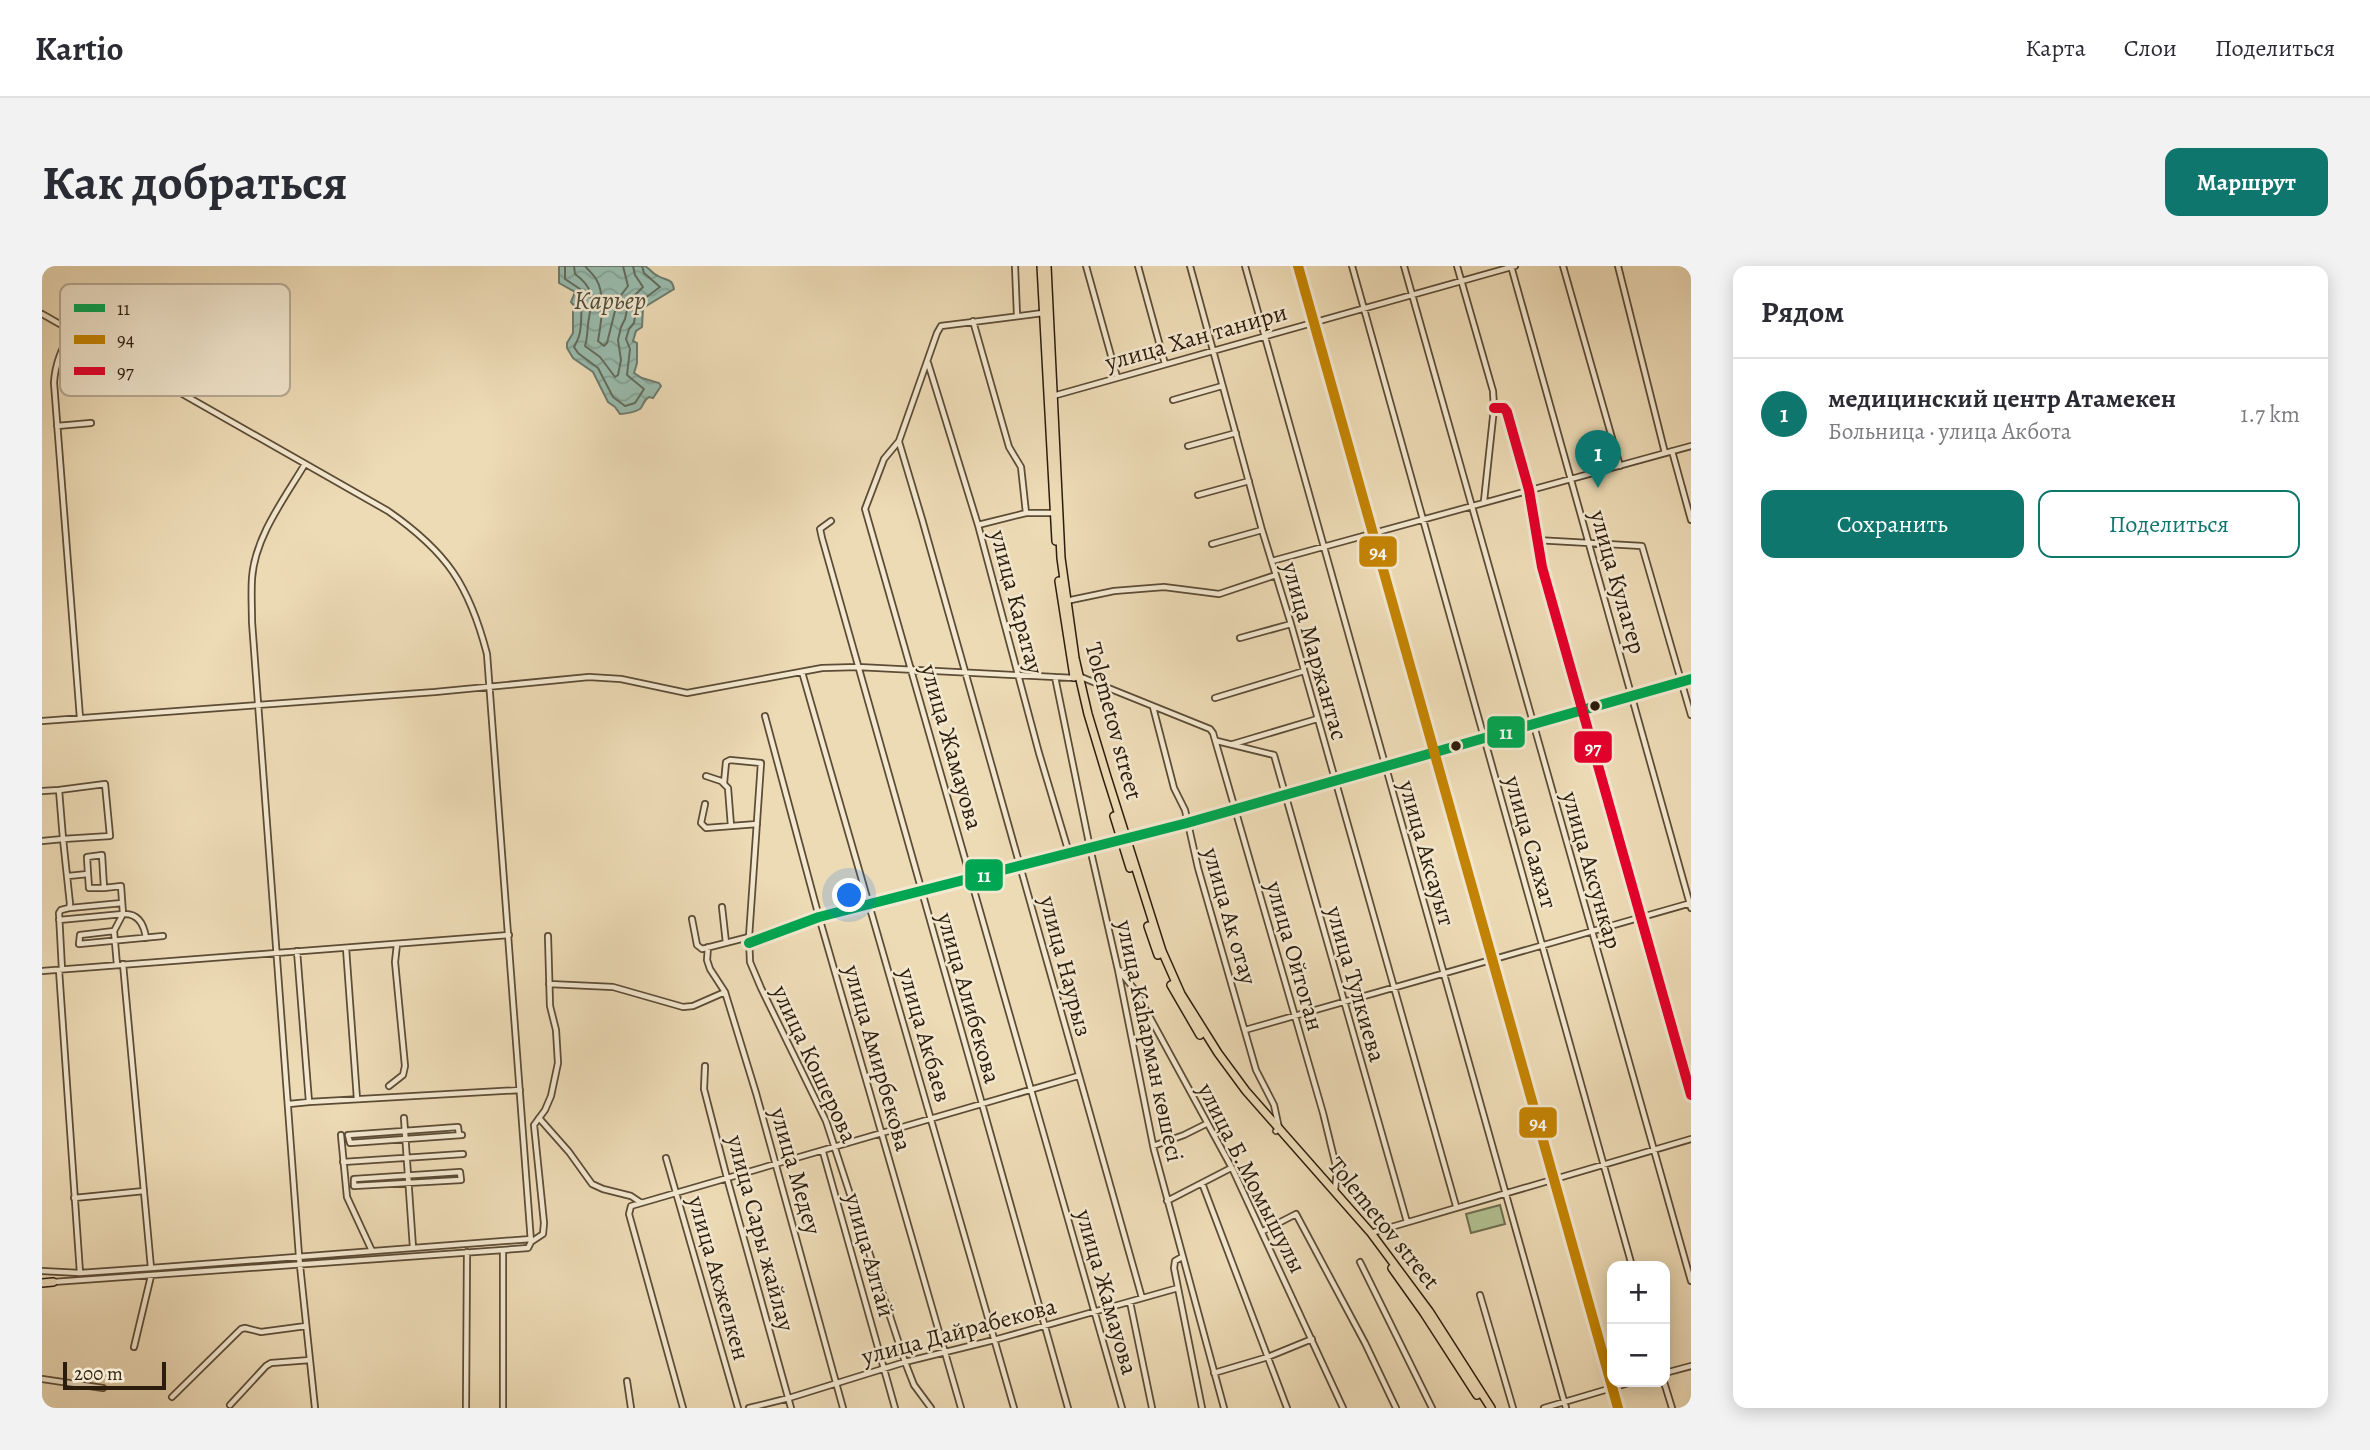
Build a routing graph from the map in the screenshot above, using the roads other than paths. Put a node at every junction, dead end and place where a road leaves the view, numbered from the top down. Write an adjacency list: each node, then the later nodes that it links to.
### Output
1 (1015, 266): 20 (street)
2 (1041, 266): 18 (main road, Tolemetov street)
3 (1047, 266): 32 (main road, Tolemetov street)
4 (1086, 266): 29 (street)
5 (1138, 266): 28 (street)
6 (1190, 266): 25 (street, улица Маржантас)
7 (1245, 266): 24 (street, улица Аксауыт)
8 (1298, 266): 22 (street)
9 (1352, 266): 17 (street, улица Саяхат)
10 (1404, 266): 16 (street, улица Аксункар)
11 (1457, 266): 15 (street)
12 (1512, 266): 15 (street, улица Хан танири); 45 (street, улица Кулагер)
13 (1563, 266): 44 (street)
14 (1618, 266): 42 (street)
15 (1461, 281): 16 (street, улица Хан танири); 34 (street)
16 (1413, 295): 17 (street, улица Хан танири); 50 (street, улица Аксункар)
17 (1364, 308): 22 (street, улица Хан танири); 53 (street, улица Саяхат)
18 (1044, 313): 20 (street, улица Жамауова); 32 (main road, Tolemetov street)
19 (42, 314): 23 (street)
20 (1017, 315): 21 (street, улица Жамауова)
21 (973, 320): 27 (street, улица Жамауова); 51 (street)
22 (1314, 322): 24 (street, улица Хан танири); 58 (street)
23 (60, 325)
24 (1264, 336): 25 (street, улица Хан танири); 62 (street, улица Аксауыт)
25 (1213, 350): 28 (street, улица Хан танири); 30 (street, улица Маржантас)
26 (60, 357): 36 (street)
27 (928, 362): 38 (street, улица Жамауова); 56 (street, улица Каратау)
28 (1166, 364): 29 (street, улица Хан танири)
29 (1117, 377): 32 (street, улица Хан танири)
30 (1222, 386): 33 (street); 37 (street, улица Маржантас)
31 (185, 396): 43 (street)
32 (1051, 396): 52 (main road, Tolemetov street); 65 (main road, Tolemetov street)
33 (1173, 400)
34 (1494, 408): 47 (street); 49 (street)
35 (91, 423): 36 (street)
36 (57, 426): 86 (street)
37 (1236, 433): 39 (street); 46 (street, улица Маржантас)
38 (899, 441): 69 (street, улица Жамауова); 72 (street, улица Наурыз)
39 (1188, 446)
40 (1691, 446): 41 (street)
41 (1672, 451): 42 (street); 55 (street)
42 (1665, 453): 44 (street)
43 (304, 464): 78 (street); 81 (street)
44 (1620, 466): 45 (street)
45 (1570, 480): 47 (street); 61 (street, улица Кулагер)
46 (1249, 481): 48 (street); 57 (street, улица Маржантас)
47 (1529, 490): 49 (street); 59 (street)
48 (1198, 495)
49 (1484, 501): 50 (street)
50 (1473, 504): 53 (street); 89 (street, улица Аксункар)
51 (1026, 513): 52 (street); 56 (street)
52 (1054, 513): 65 (main road, Tolemetov street)
53 (1423, 518): 58 (street); 90 (street, улица Саяхат)
54 (831, 520): 68 (street, улица Алибекова)
55 (1691, 520)
56 (978, 525): 73 (street, улица Каратау)
57 (1262, 530): 60 (street); 63 (street, улица Маржантас)
58 (1373, 532): 62 (street); 93 (street)
59 (1536, 540): 61 (street); 83 (street)
60 (1212, 544)
61 (1588, 544): 77 (street); 79 (street, улица Кулагер)
62 (1323, 546): 63 (street); 94 (street, улица Аксауыт)
63 (1272, 561): 64 (street, улица Маржантас)
64 (1277, 575): 65 (street); 66 (street, улица Маржантас)
65 (1064, 601): 75 (main road, Tolemetov street)
66 (1291, 624): 67 (street); 70 (street, улица Маржантас)
67 (1240, 638)
68 (858, 667): 69 (street); 71 (street); 116 (street, улица Алибекова)
69 (913, 671): 72 (street); 114 (street, улица Жамауова)
70 (1304, 671): 80 (street); 87 (street, улица Маржантас)
71 (802, 672): 78 (street); 118 (street, улица Акбаев)
72 (964, 672): 73 (street); 111 (street, улица Наурыз)
73 (1018, 674): 74 (street); 110 (street, улица Каратау)
74 (1055, 677): 75 (street); 109 (street, улица Каһарман көшесі)
75 (1076, 677): 82 (street); 107 (main road, Tolemetov street)
76 (1691, 679): 77 (street)
77 (1681, 681): 79 (street); 84 (street)
78 (489, 687): 81 (street); 129 (street)
79 (1632, 695): 83 (street); 119 (street, улица Кулагер)
80 (1215, 698)
81 (259, 705): 86 (street); 141 (street)
82 (1153, 707): 91 (street, улица Ойтоган); 103 (street, улица Ак отау)
83 (1582, 710): 89 (street); 124 (street)
84 (1691, 715)
85 (765, 716): 123 (street, улица Амирбекова)
86 (80, 718): 88 (street)
87 (1317, 719): 92 (street); 96 (street, улица Маржантас)
88 (42, 721)
89 (1533, 724): 90 (street); 128 (street, улица Аксункар)
90 (1483, 738): 93 (street); 137 (street, улица Саяхат)
91 (1217, 741): 92 (street); 102 (street, улица Ойтоган)
92 (1232, 744): 100 (street, улица Тулкиева)
93 (1434, 752): 94 (street); 142 (street)
94 (1385, 766): 96 (street); 147 (street, улица Аксауыт)
95 (706, 776): 97 (street)
96 (1334, 781): 100 (street); 149 (street, улица Маржантас)
97 (724, 783): 104 (street, улица Кошерова); 105 (street)
98 (59, 790): 99 (street); 106 (street); 106 (street)
99 (42, 791)
100 (1284, 795): 102 (street); 151 (street, улица Тулкиева)
101 (705, 804): 105 (street)
102 (1235, 810): 103 (street); 152 (street, улица Ойтоган)
103 (1187, 823): 107 (street); 153 (street, улица Ак отау)
104 (757, 824): 105 (street); 133 (street, улица Кошерова)
105 (731, 826)
106 (63, 839): 108 (street); 113 (street)
107 (1124, 840): 109 (street); 169 (main road, Tolemetov street)
108 (42, 841)
109 (1090, 848): 110 (street); 145 (street, улица Каһарман көшесі)
110 (1069, 853): 111 (street)
111 (1019, 865): 114 (street); 155 (street, улица Наурыз)
112 (88, 874): 113 (street); 115 (street); 115 (street)
113 (68, 876): 121 (street)
114 (970, 878): 116 (street); 158 (street, улица Жамауова)
115 (104, 888): 117 (street)
116 (920, 891): 118 (street); 163 (street, улица Алибекова)
117 (122, 903): 121 (street); 122 (street)
118 (869, 904): 123 (street); 166 (street, улица Акбаев)
119 (1691, 905): 124 (street)
120 (722, 907): 135 (street)
121 (69, 908): 126 (street)
122 (123, 914): 126 (street); 127 (street); 132 (street)
123 (819, 917): 133 (street); 170 (street, улица Амирбекова)
124 (1640, 918): 128 (street); 159 (street)
125 (692, 919): 138 (street, улица Медеу)
126 (59, 920): 144 (street)
127 (114, 931): 134 (street); 134 (street)
128 (1591, 932): 137 (street); 176 (street, улица Аксункар)
129 (509, 935): 136 (street); 157 (street)
130 (163, 936): 132 (street)
131 (548, 936): 148 (street)
132 (146, 938): 134 (street)
133 (749, 940): 135 (street); 175 (street, улица Кошерова)
134 (115, 941): 143 (street)
135 (726, 943): 138 (street)
136 (397, 944): 139 (street); 156 (street)
137 (1542, 946): 142 (street); 182 (street, улица Саяхат)
138 (708, 947): 150 (street, улица Медеу)
139 (346, 948): 140 (street); 160 (street)
140 (297, 951): 141 (street); 161 (street)
141 (277, 953): 143 (street); 162 (street)
142 (1492, 960): 147 (street); 187 (street)
143 (120, 964): 144 (street); 191 (street)
144 (61, 970): 146 (street); 194 (street)
145 (1118, 970): 167 (street, улица Б.Момышулы); 174 (street, улица Каһарман көшесі)
146 (42, 971)
147 (1443, 974): 149 (street); 193 (street, улица Аксауыт)
148 (549, 984): 150 (street); 165 (street)
149 (1394, 989): 151 (street); 197 (street, улица Маржантас)
150 (725, 992): 183 (street, улица Медеу)
151 (1343, 1003): 152 (street); 198 (street, улица Тулкиева)
152 (1295, 1017): 153 (street); 190 (street, улица Ойтоган)
153 (1244, 1030): 169 (street, улица Ак отау)
154 (705, 1066): 186 (street, улица Сары жайлау)
155 (1079, 1076): 158 (street); 223 (street, улица Наурыз)
156 (389, 1086)
157 (520, 1090): 160 (street); 201 (street)
158 (1031, 1090): 163 (street); 225 (street, улица Жамауова)
159 (1691, 1095)
160 (357, 1099): 161 (street)
161 (309, 1102): 162 (street)
162 (289, 1104): 206 (street)
163 (981, 1104): 166 (street); 227 (street, улица Алибекова)
164 (404, 1118): 168 (street)
165 (539, 1118): 196 (street); 201 (street)
166 (931, 1118): 170 (street); 229 (street, улица Акбаев)
167 (1206, 1124): 174 (street); 184 (street, улица Б.Момышулы)
168 (405, 1130): 172 (street); 172 (street); 172 (street)
169 (1278, 1130): 190 (main road, Tolemetov street); 272 (main road, Tolemetov street)
170 (881, 1133): 175 (street); 231 (street, улица Амирбекова)
171 (341, 1135): 181 (street)
172 (405, 1139): 179 (street)
173 (1691, 1139): 176 (street)
174 (1153, 1146): 195 (street, улица Каһарман көшесі)
175 (835, 1148): 177 (street); 234 (street, улица Кошерова)
176 (1654, 1149): 182 (street); 218 (street, улица Аксункар)
177 (823, 1152): 183 (street); 236 (street, улица Алтай)
178 (463, 1154): 179 (street)
179 (407, 1157): 181 (street); 185 (street)
180 (666, 1158): 192 (street, улица Акжелкен)
181 (343, 1162): 204 (street)
182 (1604, 1164): 187 (street); 208 (street, улица Саяхат)
183 (776, 1165): 186 (street); 242 (street, улица Медеу)
184 (1231, 1168): 189 (street); 199 (street, улица Б.Момышулы)
185 (408, 1174): 188 (street); 188 (street); 188 (street)
186 (727, 1178): 192 (street); 247 (street, улица Сары жайлау)
187 (1554, 1178): 193 (street); 237 (street)
188 (409, 1182): 202 (street)
189 (1202, 1183): 195 (street); 232 (street)
190 (1335, 1190): 200 (main road, Tolemetov street)
191 (144, 1191): 194 (street); 213 (street)
192 (676, 1192): 196 (street); 255 (street, улица Акжелкен)
193 (1505, 1192): 197 (street); 249 (street, улица Аксауыт)
194 (74, 1198): 215 (street)
195 (1167, 1201): 207 (street, улица Каһарман көшесі)
196 (641, 1203): 254 (street)
197 (1456, 1206): 198 (street)
198 (1407, 1222): 200 (street)
199 (1263, 1231): 228 (street, улица Б.Момышулы); 270 (street)
200 (1371, 1233): 272 (main road, Tolemetov street)
201 (531, 1241): 202 (street); 203 (street)
202 (413, 1248): 204 (street)
203 (503, 1250): 205 (street); 252 (street)
204 (372, 1251): 206 (street)
205 (467, 1252): 210 (street); 251 (street)
206 (299, 1256): 212 (street); 213 (street)
207 (1182, 1257): 221 (street); 239 (street, улица Каһарман көшесі)
208 (1631, 1261)
209 (1360, 1262): 271 (street)
210 (308, 1264): 212 (street); 216 (street)
211 (292, 1265): 212 (street); 216 (street); 217 (street)
212 (300, 1265): 216 (street)
213 (151, 1268): 215 (street)
214 (42, 1271): 215 (street)
215 (80, 1273)
216 (301, 1273): 226 (street)
217 (151, 1276): 220 (street); 230 (street)
218 (1691, 1281)
219 (42, 1282): 220 (main road)
220 (53, 1282)
221 (1178, 1288): 223 (street, улица Дайрабекова); 266 (street)
222 (1480, 1295): 273 (street)
223 (1142, 1298): 224 (street, улица Дайрабекова)
224 (1130, 1302): 225 (street, улица Дайрабекова); 265 (street)
225 (1095, 1312): 227 (street, улица Дайрабекова); 264 (street, улица Жамауова)
226 (306, 1326): 233 (street); 246 (street)
227 (1044, 1326): 229 (street, улица Дайрабекова); 263 (street, улица Алибекова)
228 (1312, 1339): 232 (street); 269 (street, улица Б.Момышулы)
229 (994, 1340): 231 (street, улица Дайрабекова); 262 (street, улица Акбаев)
230 (134, 1347)
231 (944, 1352): 234 (street, улица Дайрабекова); 261 (street, улица Амирбекова)
232 (1268, 1357): 239 (street); 268 (street)
233 (310, 1360): 248 (street); 250 (street)
234 (905, 1362): 236 (street, улица Дайрабекова); 260 (street, улица Кошерова)
235 (1691, 1366): 238 (street)
236 (884, 1369): 242 (street, улица Дайрабекова); 259 (street, улица Алтай)
237 (1607, 1369)
238 (1670, 1372)
239 (1214, 1373): 267 (street, улица Каһарман көшесі)
240 (42, 1379): 245 (street)
241 (627, 1381): 253 (street)
242 (836, 1384): 247 (street, улица Дайрабекова); 258 (street, улица Медеу)
243 (1612, 1387): 249 (street); 275 (street)
244 (1666, 1387): 276 (street)
245 (103, 1388)
246 (172, 1397)
247 (789, 1398): 256 (street, улица Дайрабекова); 257 (street, улица Сары жайлау)
248 (230, 1405)
249 (1566, 1405): 274 (street)
250 (315, 1408)
251 (466, 1408)
252 (503, 1408)
253 (631, 1408)
254 (684, 1408)
255 (738, 1408)
256 (749, 1408)
257 (792, 1408)
258 (843, 1408)
259 (895, 1408)
260 (931, 1408)
261 (961, 1408)
262 (1014, 1408)
263 (1068, 1408)
264 (1122, 1408)
265 (1152, 1408)
266 (1202, 1408)
267 (1224, 1408)
268 (1287, 1408)
269 (1343, 1408)
270 (1396, 1408)
271 (1432, 1408)
272 (1488, 1408)
273 (1513, 1408)
274 (1544, 1408)
275 (1618, 1408)
276 (1672, 1408)

